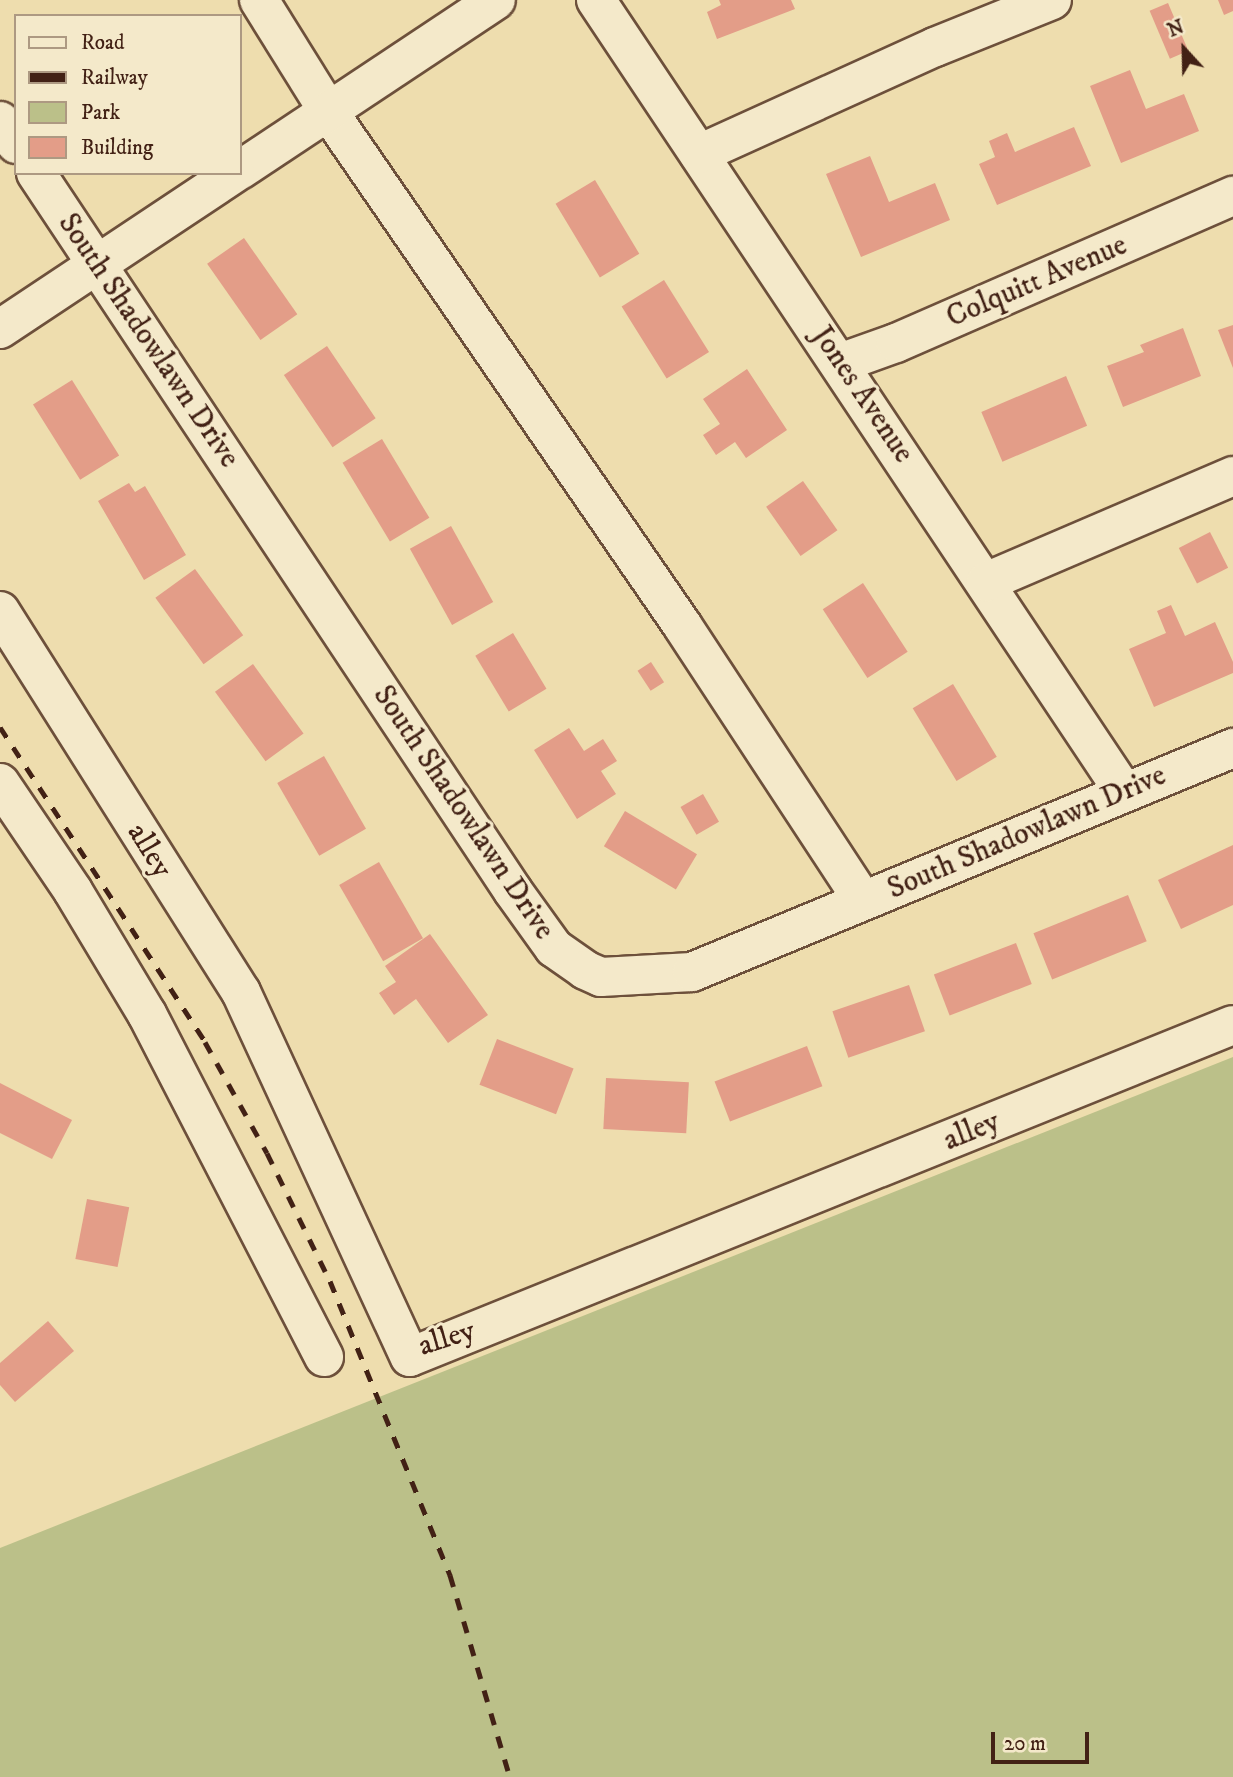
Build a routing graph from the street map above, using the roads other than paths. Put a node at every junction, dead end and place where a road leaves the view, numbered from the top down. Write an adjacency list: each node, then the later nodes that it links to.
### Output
1 (259, 0): 5 (street)
2 (496, 0): 5 (street)
3 (596, 0): 8 (street, Jones Avenue)
4 (1052, 0): 8 (street)
5 (328, 111): 9 (street); 22 (street)
6 (0, 121): 7 (street)
7 (14, 141)
8 (699, 154): 15 (street, Jones Avenue)
9 (242, 169)
10 (37, 175): 13 (street, South Shadowlawn Drive)
11 (232, 175): 13 (street)
12 (1233, 197): 15 (street, Colquitt Avenue)
13 (98, 264): 14 (street); 22 (street, South Shadowlawn Drive)
14 (0, 329)
15 (840, 363): 17 (street, Jones Avenue)
16 (1233, 476): 17 (street)
17 (986, 582): 21 (street, Jones Avenue)
18 (0, 611): 23 (street, alley)
19 (1233, 748): 21 (street, South Shadowlawn Drive)
20 (0, 783): 24 (street)
21 (1124, 792): 22 (street, South Shadowlawn Drive)
22 (863, 901)
23 (1233, 1025)
24 (324, 1357)

